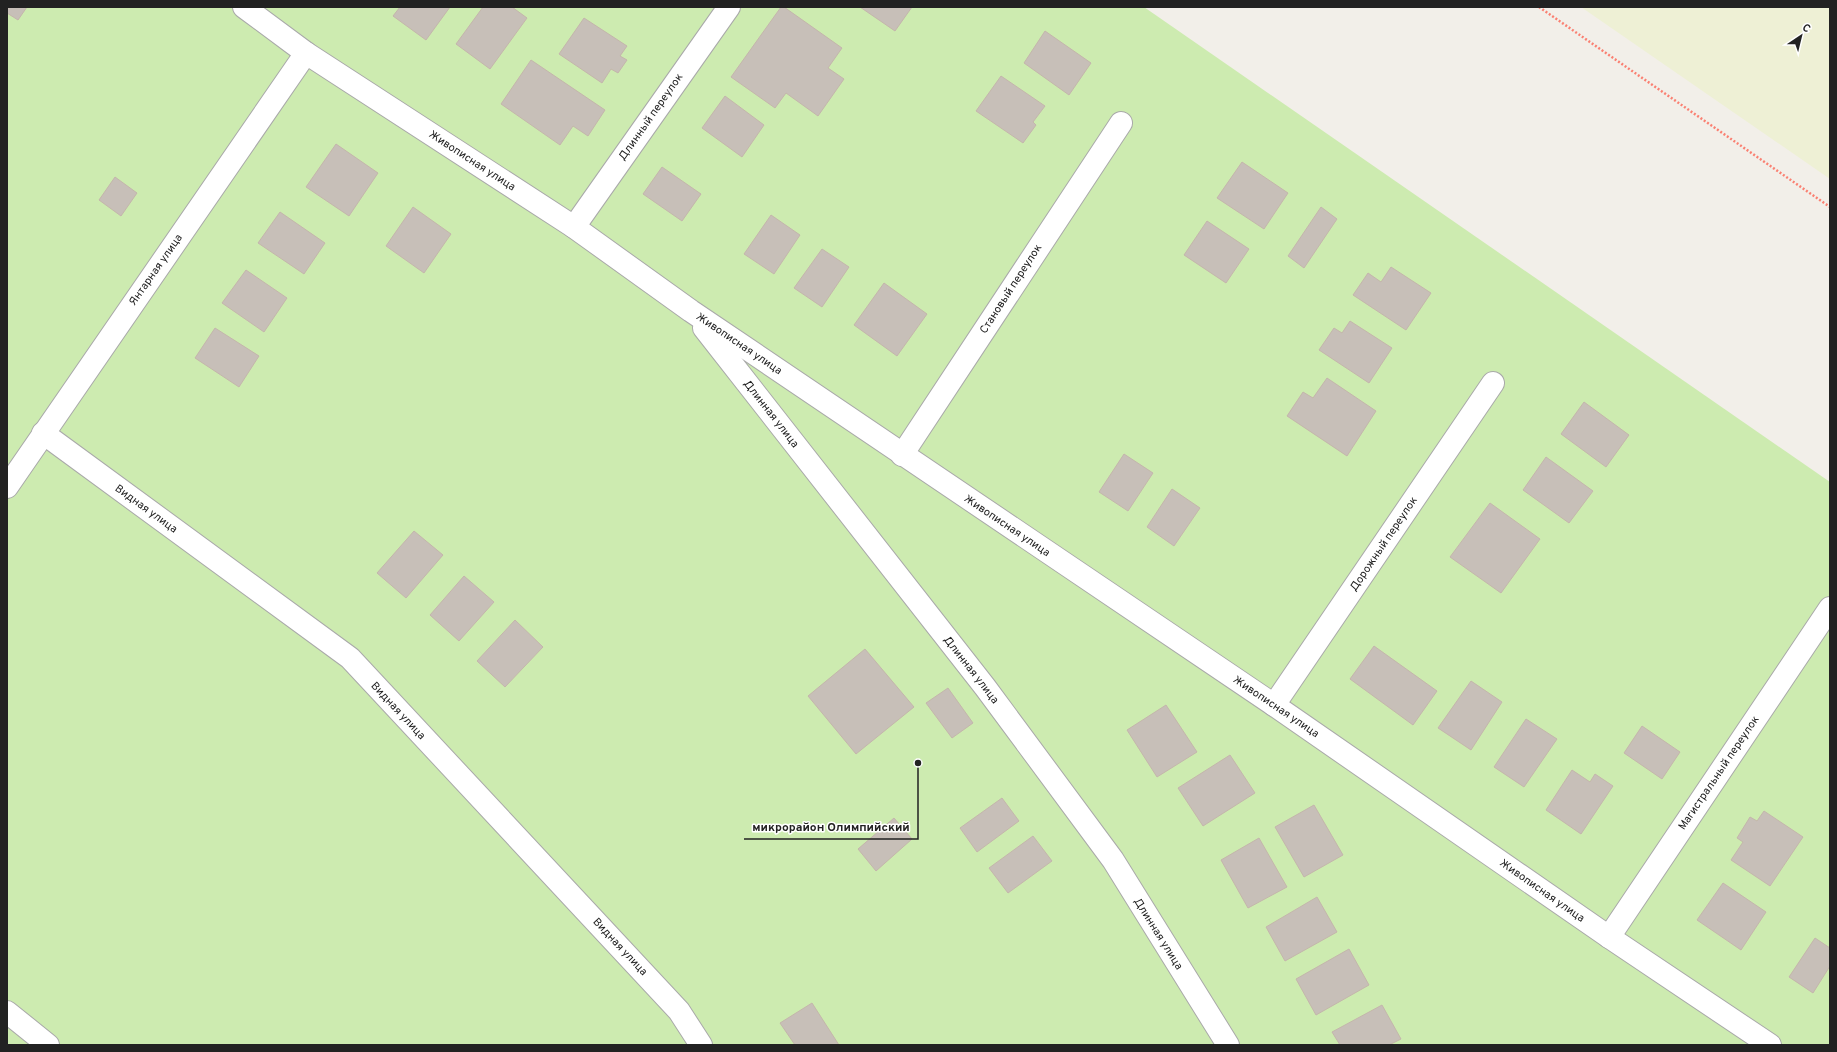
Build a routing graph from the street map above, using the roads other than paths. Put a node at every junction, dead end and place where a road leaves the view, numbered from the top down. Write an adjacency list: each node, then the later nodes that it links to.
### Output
1 (244, 7): 3 (street, Живописная улица)
2 (729, 7): 5 (street, Длинный переулок)
3 (306, 53): 5 (street, Живописная улица); 8 (street, Янтарная улица)
4 (1120, 123): 9 (street, Становый переулок)
5 (574, 227): 6 (street, Живописная улица)
6 (691, 311): 9 (street, Живописная улица); 17 (street, Длинная улица)
7 (1493, 383): 12 (street, Дорожный переулок)
8 (43, 433): 10 (street, Янтарная улица); 16 (street, Видная улица)
9 (902, 455): 12 (street, Живописная улица)
10 (7, 488)
11 (1830, 608): 13 (street, Магистральный переулок)
12 (1274, 705): 13 (street, Живописная улица)
13 (1609, 937): 18 (street, Живописная улица)
14 (7, 1012): 15 (street)
15 (48, 1045)
16 (701, 1045)
17 (1228, 1045)
18 (1770, 1045)

